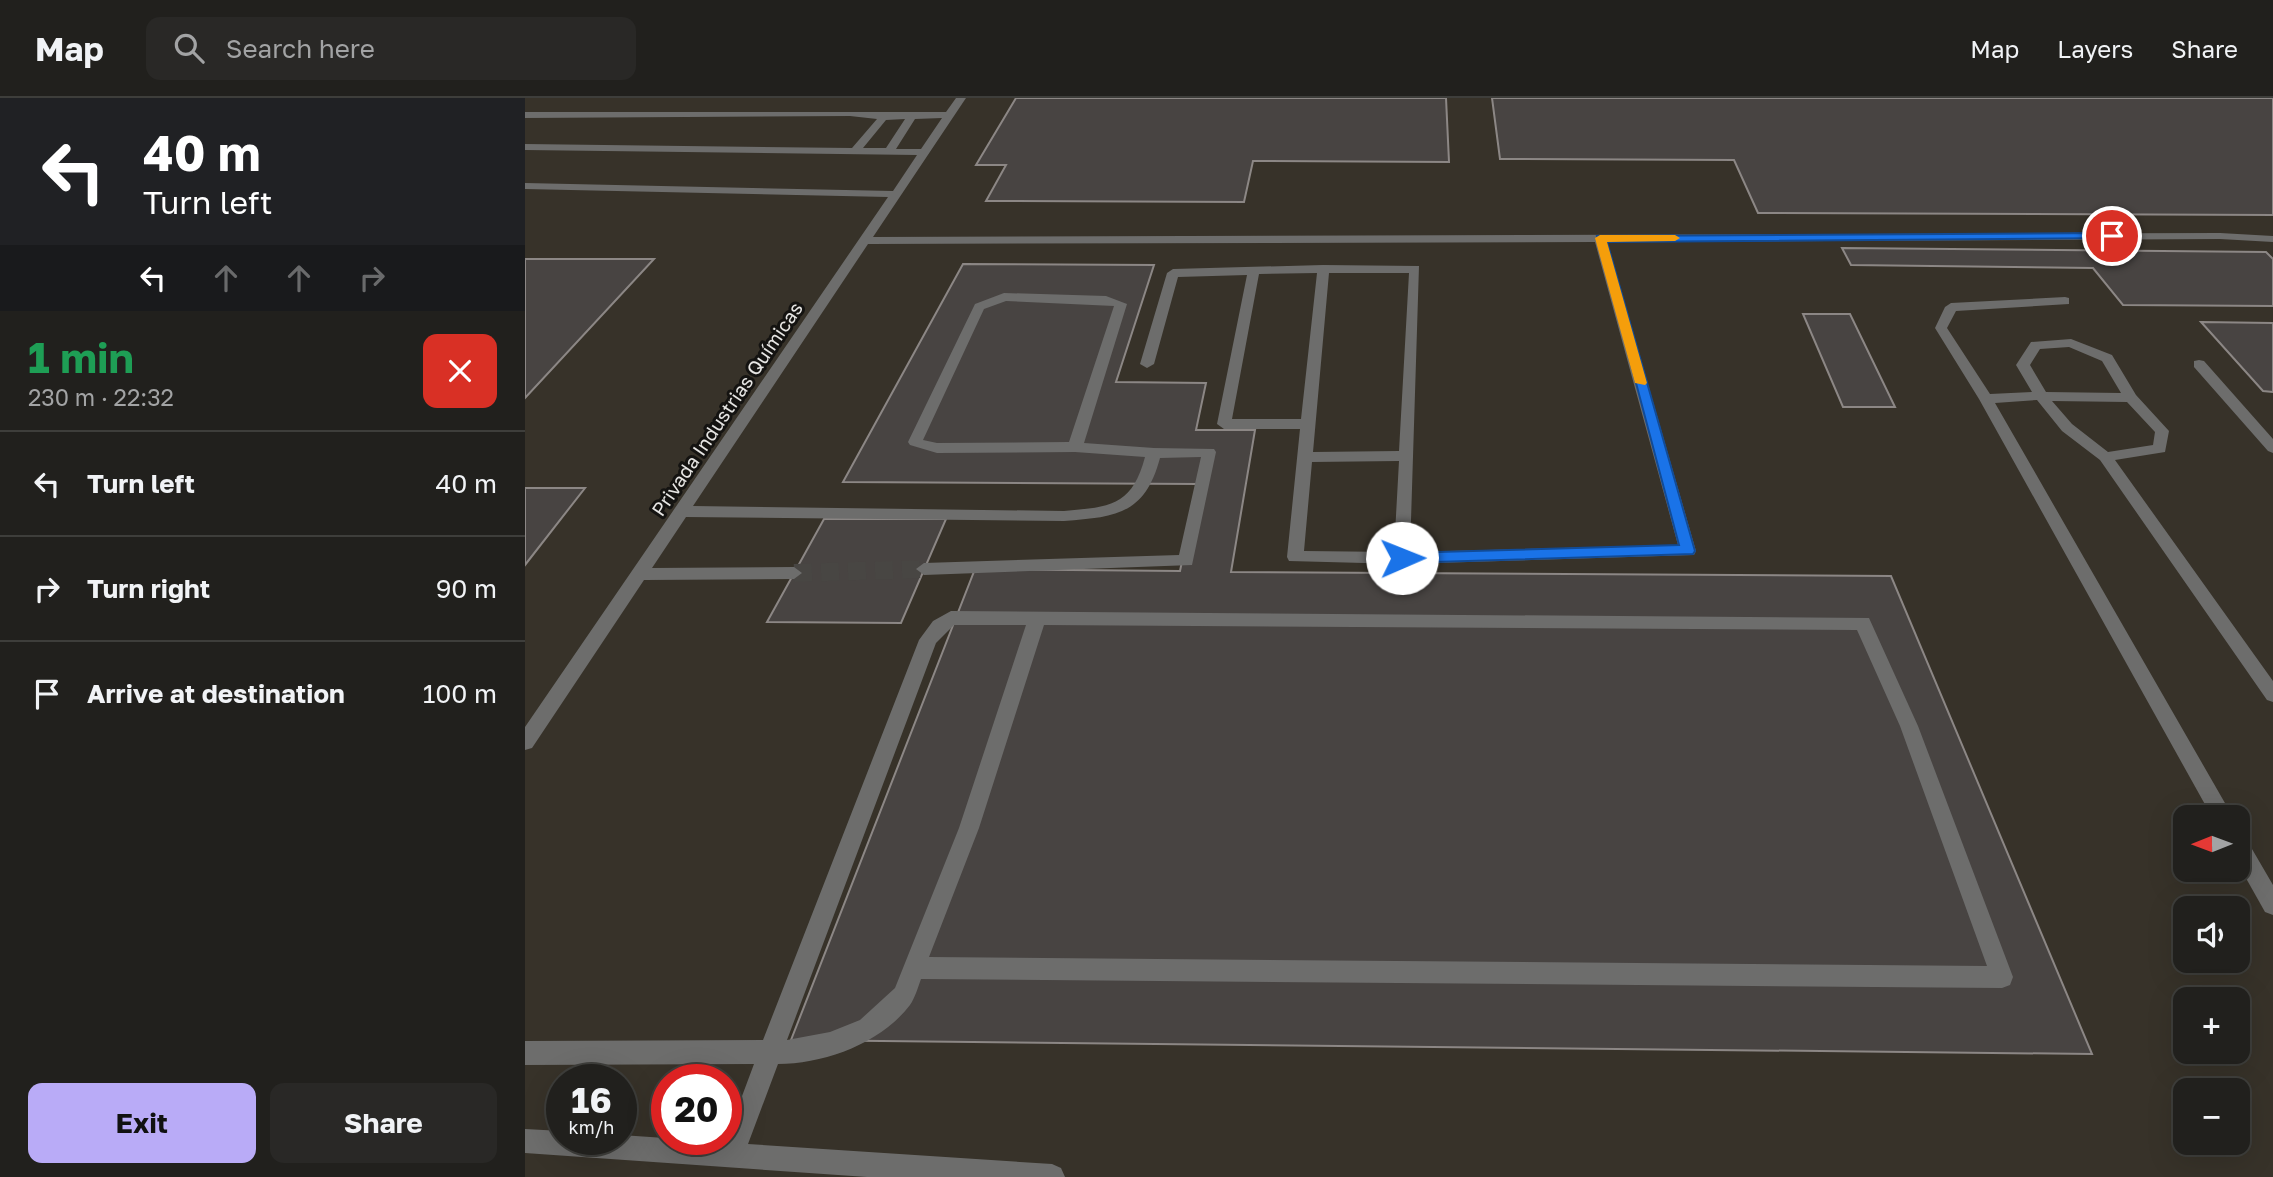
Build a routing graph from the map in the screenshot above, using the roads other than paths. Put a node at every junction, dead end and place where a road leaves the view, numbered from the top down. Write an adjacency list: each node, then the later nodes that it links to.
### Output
1 (961, 98): 4 (street, Privada Industrias Químicas)
2 (913, 114): 4 (street); 5 (street); 8 (street)
3 (525, 115): 5 (street)
4 (950, 115): 9 (street, Privada Industrias Químicas)
5 (882, 117): 7 (street)
6 (525, 147): 7 (street)
7 (855, 151): 8 (street)
8 (889, 152): 9 (street)
9 (923, 152): 11 (street, Privada Industrias Químicas)
10 (525, 186): 11 (street)
11 (895, 194): 14 (street, Privada Industrias Químicas)
12 (1600, 238): 13 (street); 14 (street); 31 (street)
13 (2273, 239)
14 (863, 241): 30 (street, Privada Industrias Químicas)
15 (1322, 269): 16 (street); 23 (street); 27 (street)
16 (1254, 273): 18 (street); 23 (street)
17 (2066, 301): 22 (street)
18 (1147, 364)
19 (2199, 364): 25 (street)
20 (2040, 396): 21 (street); 21 (street); 22 (street); 29 (street)
21 (2131, 398): 29 (street)
22 (1986, 399): 38 (street)
23 (1309, 424): 28 (street)
24 (1075, 447): 24 (street); 26 (street)
25 (2273, 448)
26 (1154, 453): 30 (street); 32 (street)
27 (1408, 456): 28 (street); 31 (street)
28 (1305, 457): 31 (street)
29 (2105, 457): 36 (street)
30 (681, 511): 34 (street, Privada Industrias Químicas)
31 (1402, 558)
32 (925, 569)
33 (794, 573): 34 (street)
34 (638, 574): 37 (street, Privada Industrias Químicas)
35 (1037, 618): 41 (street); 41 (street); 44 (street)
36 (2273, 695)
37 (525, 743)
38 (2216, 805)
39 (2251, 867): 40 (street)
40 (2273, 905)
41 (913, 968): 42 (street)
42 (525, 1053)
43 (525, 1141): 44 (street)
44 (730, 1157): 45 (street)
45 (1052, 1177)

